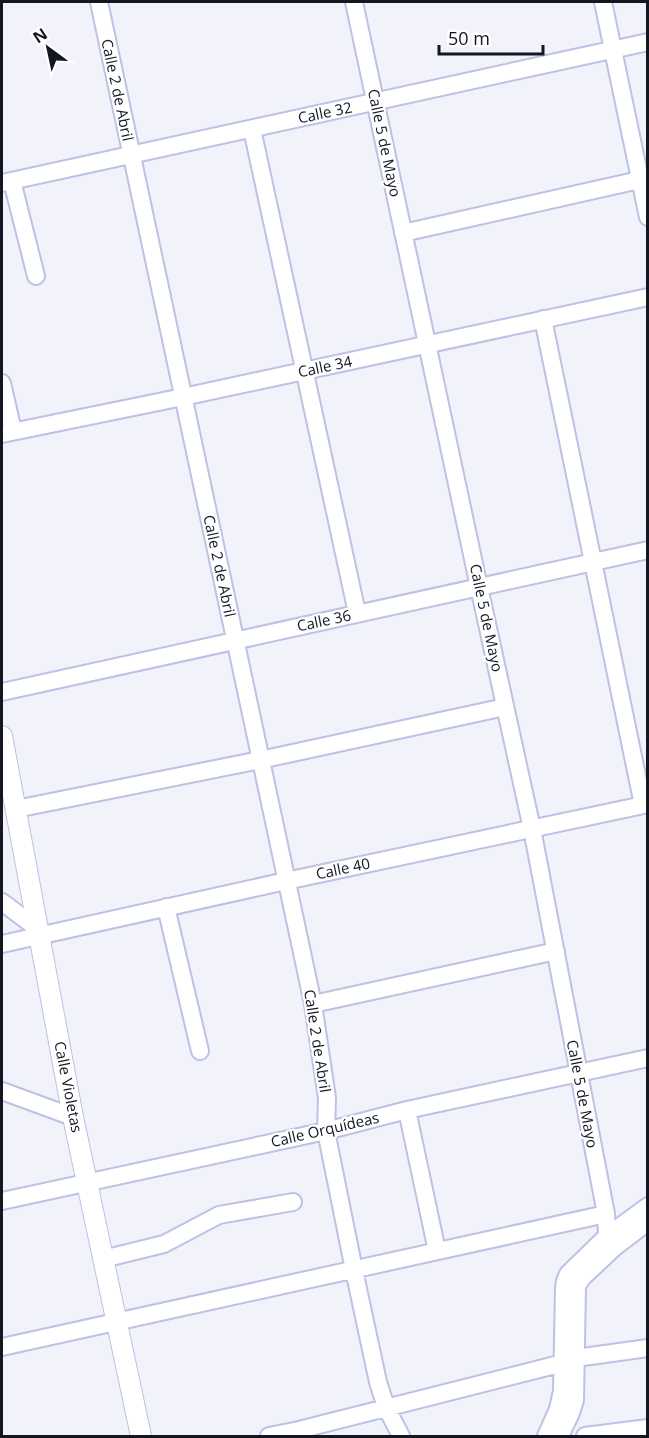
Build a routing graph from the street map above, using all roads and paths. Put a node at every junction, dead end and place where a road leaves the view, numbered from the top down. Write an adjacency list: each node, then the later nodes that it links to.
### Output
1 (99, 2): 8 (street, Calle 2 de Abril)
2 (354, 2): 6 (street, Calle 5 de Mayo)
3 (603, 2): 5 (street)
4 (648, 42): 5 (street, Calle 32)
5 (613, 50): 6 (street, Calle 32); 9 (street)
6 (376, 102): 7 (street, Calle 32); 12 (street, Calle 5 de Mayo)
7 (252, 129): 8 (street, Calle 32); 17 (street)
8 (131, 155): 10 (street, Calle 32); 19 (street, Calle 2 de Abril)
9 (644, 179): 11 (street); 12 (street)
10 (7, 182): 13 (street)
11 (648, 217)
12 (404, 233): 16 (street, Calle 5 de Mayo)
13 (36, 276)
14 (648, 297): 15 (street, Calle 34)
15 (543, 319): 16 (street, Calle 34); 22 (street)
16 (427, 344): 17 (street, Calle 34); 23 (street, Calle 5 de Mayo)
17 (304, 371): 19 (street, Calle 34); 24 (street)
18 (2, 383): 20 (street)
19 (183, 397): 20 (street, Calle 34); 25 (street, Calle 2 de Abril)
20 (7, 432)
21 (648, 550): 22 (street, Calle 36)
22 (593, 562): 23 (street, Calle 36); 30 (street)
23 (478, 587): 24 (street, Calle 36); 27 (street, Calle 5 de Mayo)
24 (357, 614): 25 (street, Calle 36)
25 (235, 641): 26 (street, Calle 36); 29 (street, Calle 2 de Abril)
26 (2, 692)
27 (505, 707): 29 (street); 32 (street, Calle 5 de Mayo)
28 (2, 736): 31 (street, Calle Violetas)
29 (260, 760): 31 (street); 33 (street, Calle 2 de Abril)
30 (645, 805): 32 (street, Calle 40)
31 (16, 809): 36 (street, Calle Violetas)
32 (531, 829): 33 (street, Calle 40); 38 (street, Calle 5 de Mayo)
33 (286, 881): 35 (street, Calle 40); 39 (street, Calle 2 de Abril)
34 (2, 902): 36 (street)
35 (166, 907): 36 (street, Calle 40); 40 (street)
36 (38, 932): 37 (street, Calle 40); 45 (street, Calle Violetas)
37 (2, 944)
38 (556, 951): 39 (street); 42 (street, Calle 5 de Mayo)
39 (313, 1004): 46 (street, Calle 2 de Abril)
40 (200, 1051)
41 (648, 1058): 42 (street, Calle Orquídeas)
42 (578, 1073): 44 (street, Calle Orquídeas); 51 (street, Calle 5 de Mayo)
43 (2, 1091): 45 (street)
44 (407, 1110): 46 (street, Calle Orquídeas); 54 (street)
45 (73, 1117): 47 (street, Calle Violetas)
46 (326, 1131): 47 (street, Calle Orquídeas); 56 (street)
47 (87, 1182): 48 (street, Calle Orquídeas); 55 (street, Calle Violetas)
48 (2, 1201)
49 (293, 1202): 55 (street)
50 (648, 1206): 53 (street)
51 (606, 1214): 53 (street, Calle 5 de Mayo); 54 (street)
52 (648, 1222): 53 (street)
53 (611, 1242): 60 (street)
54 (437, 1251): 56 (street)
55 (103, 1259): 57 (street, Calle Violetas)
56 (354, 1270): 57 (street); 61 (street)
57 (116, 1322): 58 (street); 65 (street, Calle Violetas)
58 (2, 1347)
59 (648, 1348): 60 (street)
60 (569, 1360): 61 (street); 68 (street); 69 (street)
61 (386, 1407): 63 (street); 67 (street)
62 (648, 1428): 64 (street)
63 (300, 1433): 66 (street)
64 (628, 1434): 70 (street)
65 (141, 1437)
66 (268, 1437)
67 (401, 1437)
68 (546, 1437)
69 (560, 1437)
70 (585, 1437)

